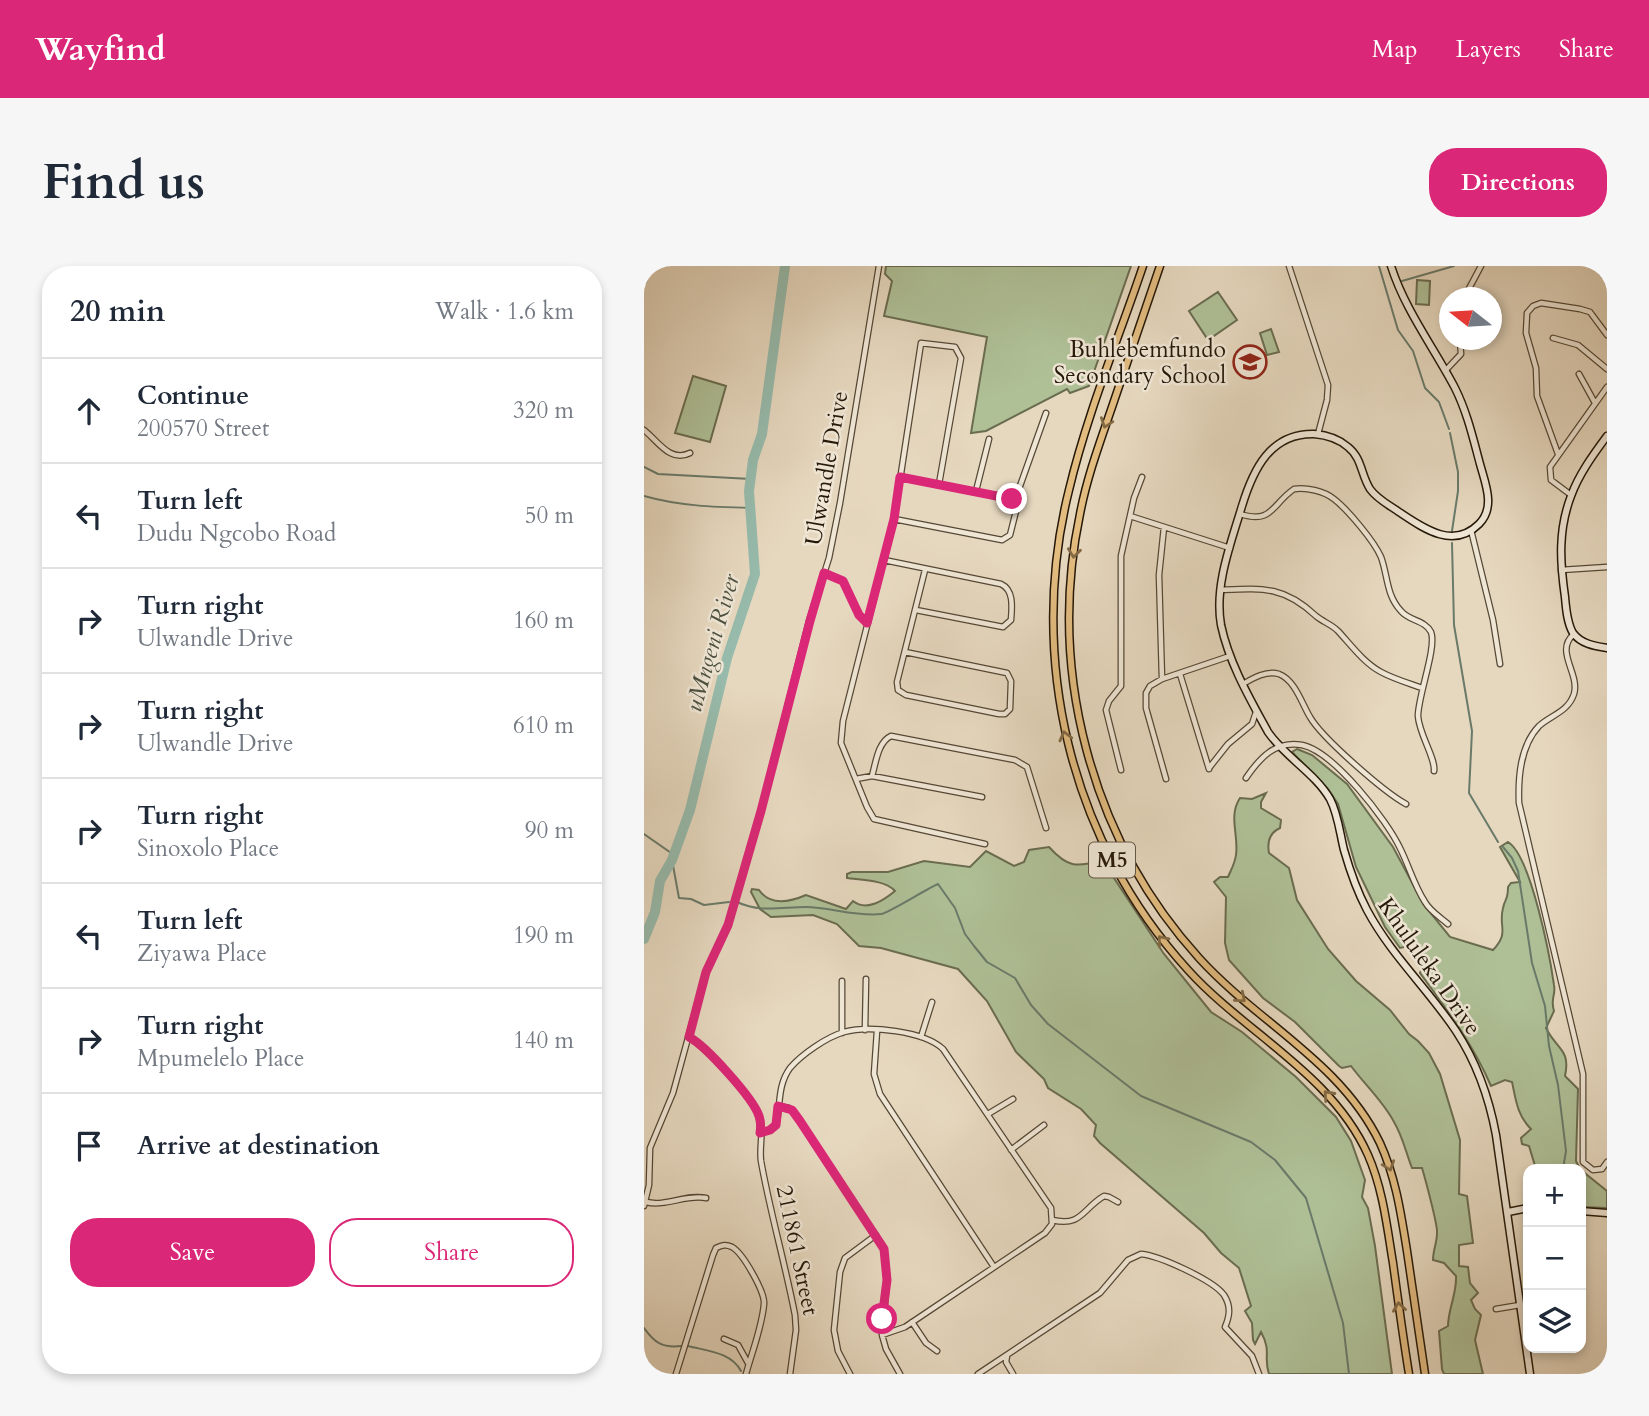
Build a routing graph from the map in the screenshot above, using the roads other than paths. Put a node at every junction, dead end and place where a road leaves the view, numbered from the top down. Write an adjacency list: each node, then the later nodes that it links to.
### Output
1 (650, 266): 10 (street)
2 (879, 266): 43 (street, Ulwandle Drive)
3 (1143, 266): 110 (main road, M5, one-way to 3)
4 (1160, 266): 111 (main road, M5, one-way to 111)
5 (1289, 266): 22 (street)
6 (1391, 266): 16 (street)
7 (1480, 266): 11 (street)
8 (1599, 266): 9 (street)
9 (1607, 277)
10 (644, 280)
11 (1470, 287)
12 (1607, 335): 26 (street)
13 (1553, 338): 15 (street)
14 (1461, 350): 16 (street)
15 (1607, 369)
16 (1445, 371): 37 (street)
17 (1579, 374): 19 (street)
18 (1607, 387): 19 (street)
19 (1595, 403): 26 (street)
20 (1046, 413): 32 (street)
21 (644, 430): 25 (street)
22 (1318, 434): 33 (street, Khululeka Drive); 37 (street)
23 (1607, 436): 31 (street)
24 (989, 439): 30 (street)
25 (690, 453)
26 (1558, 454): 31 (street)
27 (900, 477): 29 (street); 29 (street); 35 (street)
28 (1142, 477): 34 (street)
29 (939, 484): 30 (street)
30 (976, 491): 32 (street)
31 (1571, 495): 42 (street)
32 (1015, 500): 35 (street)
33 (1240, 514): 38 (street, Khululeka Drive); 55 (street)
34 (1130, 516): 36 (street); 58 (street)
35 (894, 519): 39 (street)
36 (1164, 527): 38 (street); 53 (street)
37 (1471, 530): 51 (street)
38 (1230, 548): 44 (street, Khululeka Drive)
39 (884, 560): 41 (street); 46 (street)
40 (1607, 567): 42 (street)
41 (925, 570): 45 (street); 45 (street)
42 (1561, 570): 47 (street)
43 (824, 573): 46 (street); 75 (street, Ulwandle Drive)
44 (1221, 590): 50 (street, Khululeka Drive); 55 (street)
45 (916, 610): 49 (street)
46 (867, 623): 62 (street)
47 (1574, 634): 48 (street); 83 (street)
48 (1607, 648)
49 (905, 652): 49 (street)
50 (1231, 656): 52 (street); 54 (street, Khululeka Drive)
51 (1500, 664)
52 (1180, 674): 53 (street); 56 (street)
53 (1162, 679): 63 (street)
54 (1243, 684): 56 (street, Khululeka Drive); 65 (street)
55 (1422, 688): 59 (street)
56 (1257, 711): 57 (street, Khululeka Drive)
57 (1280, 747): 61 (street); 68 (street); 89 (street, Khululeka Drive)
58 (1121, 770)
59 (1434, 771)
60 (872, 776): 62 (street); 64 (street); 66 (street)
61 (1246, 778)
62 (856, 779): 67 (street)
63 (1166, 779)
64 (982, 797)
65 (1406, 804)
66 (1046, 828)
67 (985, 844)
68 (1448, 924)
69 (866, 979): 72 (street)
70 (842, 981): 74 (street)
71 (932, 1002): 76 (street)
72 (865, 1030): 73 (street); 74 (street)
73 (877, 1031): 76 (street); 93 (street)
74 (842, 1033): 78 (street)
75 (689, 1037): 81 (street); 86 (street, Ulwandle Drive)
76 (921, 1037): 79 (street)
77 (1013, 1099): 79 (street)
78 (778, 1106): 81 (street); 92 (street)
79 (988, 1114): 82 (street)
80 (1044, 1125): 82 (street)
81 (760, 1133): 104 (street, 211861 Street)
82 (1011, 1150): 91 (street)
83 (1607, 1161)
84 (706, 1198): 86 (street)
85 (1118, 1202): 91 (street)
86 (645, 1204)
87 (1523, 1209): 89 (street)
88 (1586, 1211): 90 (street)
89 (1508, 1212): 94 (street, Khululeka Drive)
90 (1607, 1213)
91 (1052, 1220): 93 (street)
92 (876, 1235): 97 (street); 105 (street)
93 (994, 1267): 96 (street)
94 (1520, 1305): 95 (street); 112 (street, Khululeka Drive)
95 (1496, 1309)
96 (912, 1322): 97 (street); 99 (street)
97 (882, 1335): 106 (street)
98 (724, 1339): 101 (street)
99 (937, 1351)
100 (1007, 1355): 107 (street); 108 (street); 109 (street)
101 (749, 1364): 102 (street); 103 (street)
102 (676, 1374)
103 (746, 1374)
104 (790, 1374)
105 (850, 1374)
106 (900, 1374)
107 (978, 1374)
108 (1013, 1374)
109 (1259, 1374)
110 (1409, 1374)
111 (1425, 1374)
112 (1531, 1374)

